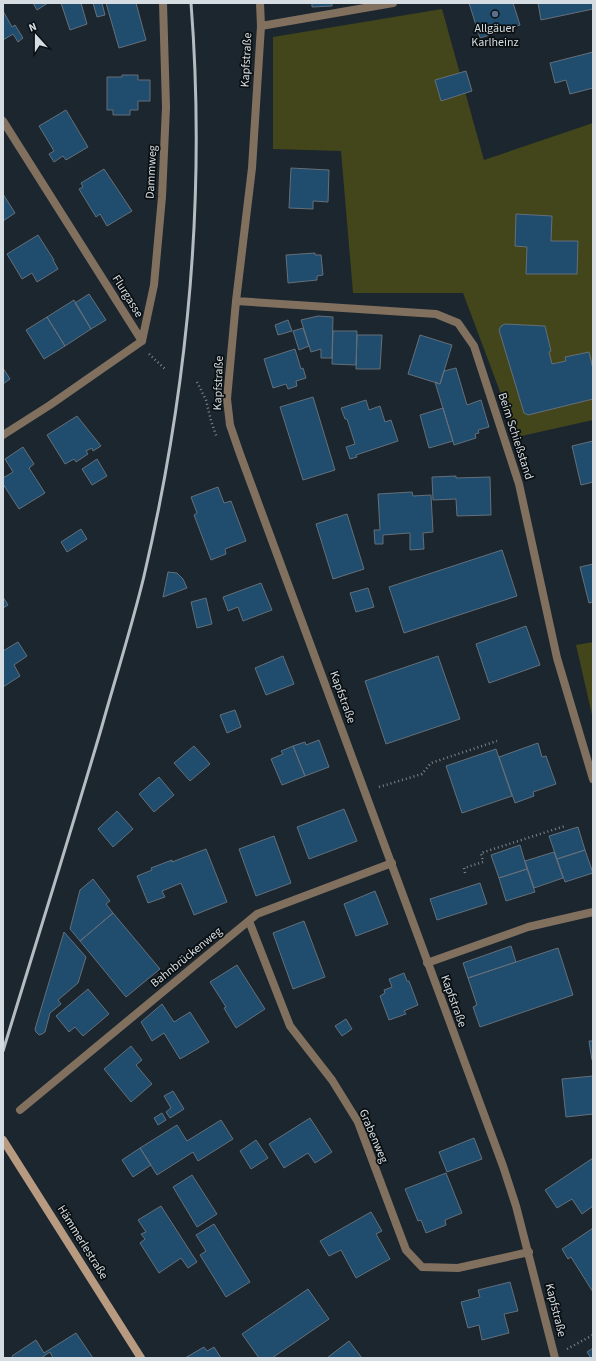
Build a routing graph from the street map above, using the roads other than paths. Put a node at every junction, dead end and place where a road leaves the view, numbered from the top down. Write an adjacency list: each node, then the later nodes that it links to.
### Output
1 (163, 3): 7 (street, Dammweg)
2 (260, 3): 4 (street, Kapfstraße)
3 (393, 3): 4 (street, Kapfstraße)
4 (260, 26): 6 (street, Kapfstraße)
5 (3, 121): 7 (street, Flurgasse)
6 (236, 301): 9 (street, Beim Schießstand); 10 (street, Kapfstraße)
7 (142, 341): 8 (street)
8 (3, 435)
9 (593, 779)
10 (392, 863): 12 (street, Bahnbrückenweg); 13 (street, Kapfstraße)
11 (593, 912): 13 (street)
12 (249, 921): 14 (street, Bahnbrückenweg); 16 (street, Grabenweg)
13 (427, 963): 16 (street, Kapfstraße)
14 (20, 1110)
15 (3, 1140): 18 (street, Hämmerlestraße)
16 (529, 1252): 17 (street, Kapfstraße)
17 (555, 1357)
18 (141, 1358)

